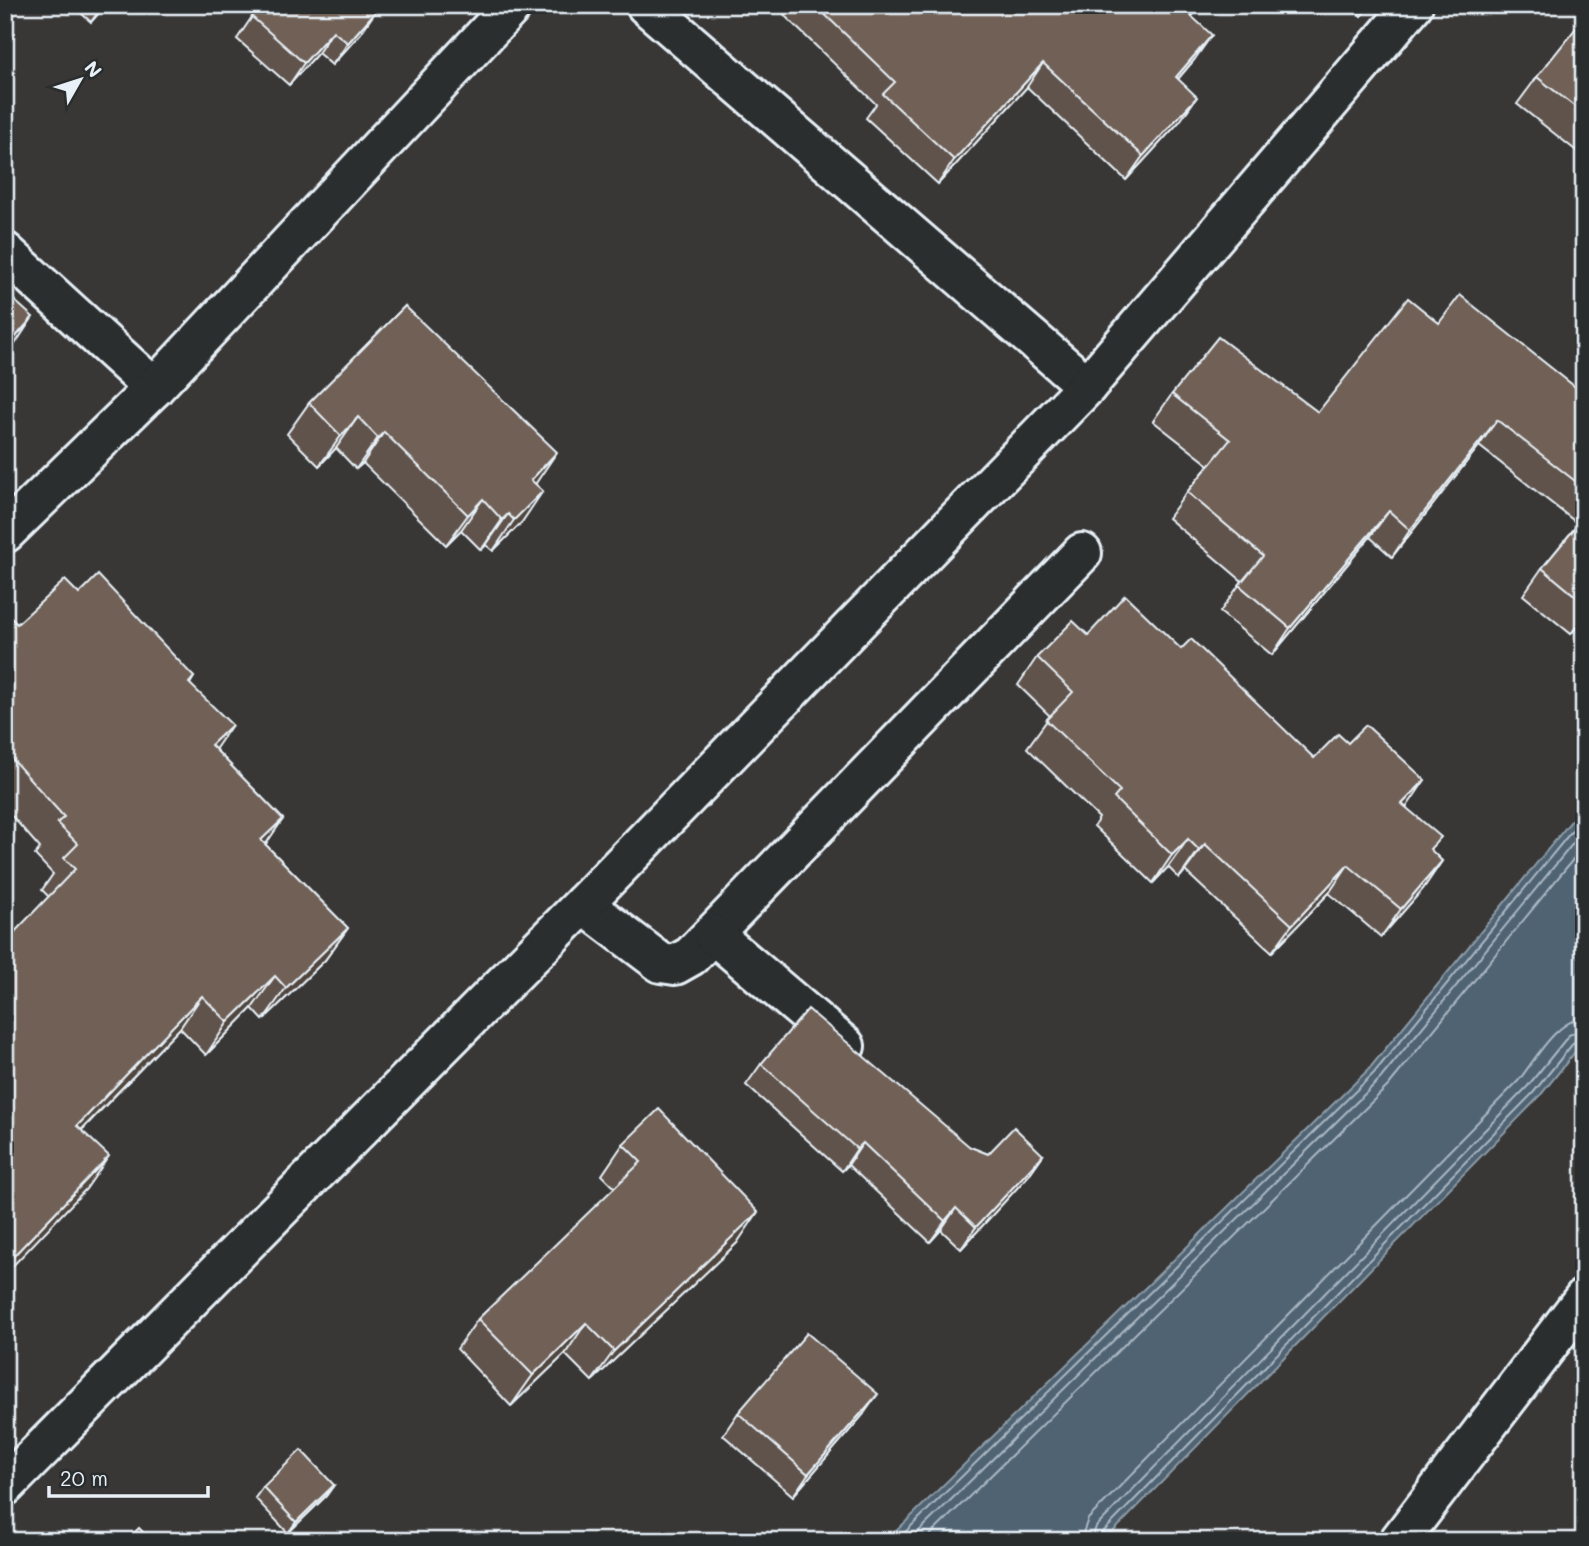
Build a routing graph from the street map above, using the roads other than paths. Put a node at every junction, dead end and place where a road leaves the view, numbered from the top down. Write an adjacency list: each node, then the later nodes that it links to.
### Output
1 (513, 5): 6 (street)
2 (646, 5): 5 (street)
3 (1413, 5): 5 (street)
4 (5, 252): 6 (street)
5 (1087, 386): 9 (street)
6 (154, 388): 7 (street)
7 (5, 533)
8 (1082, 553): 10 (street)
9 (583, 904): 10 (street); 13 (street)
10 (713, 934): 11 (street)
11 (873, 1069)
12 (1584, 1298): 14 (street)
13 (5, 1486)
14 (1399, 1541)

